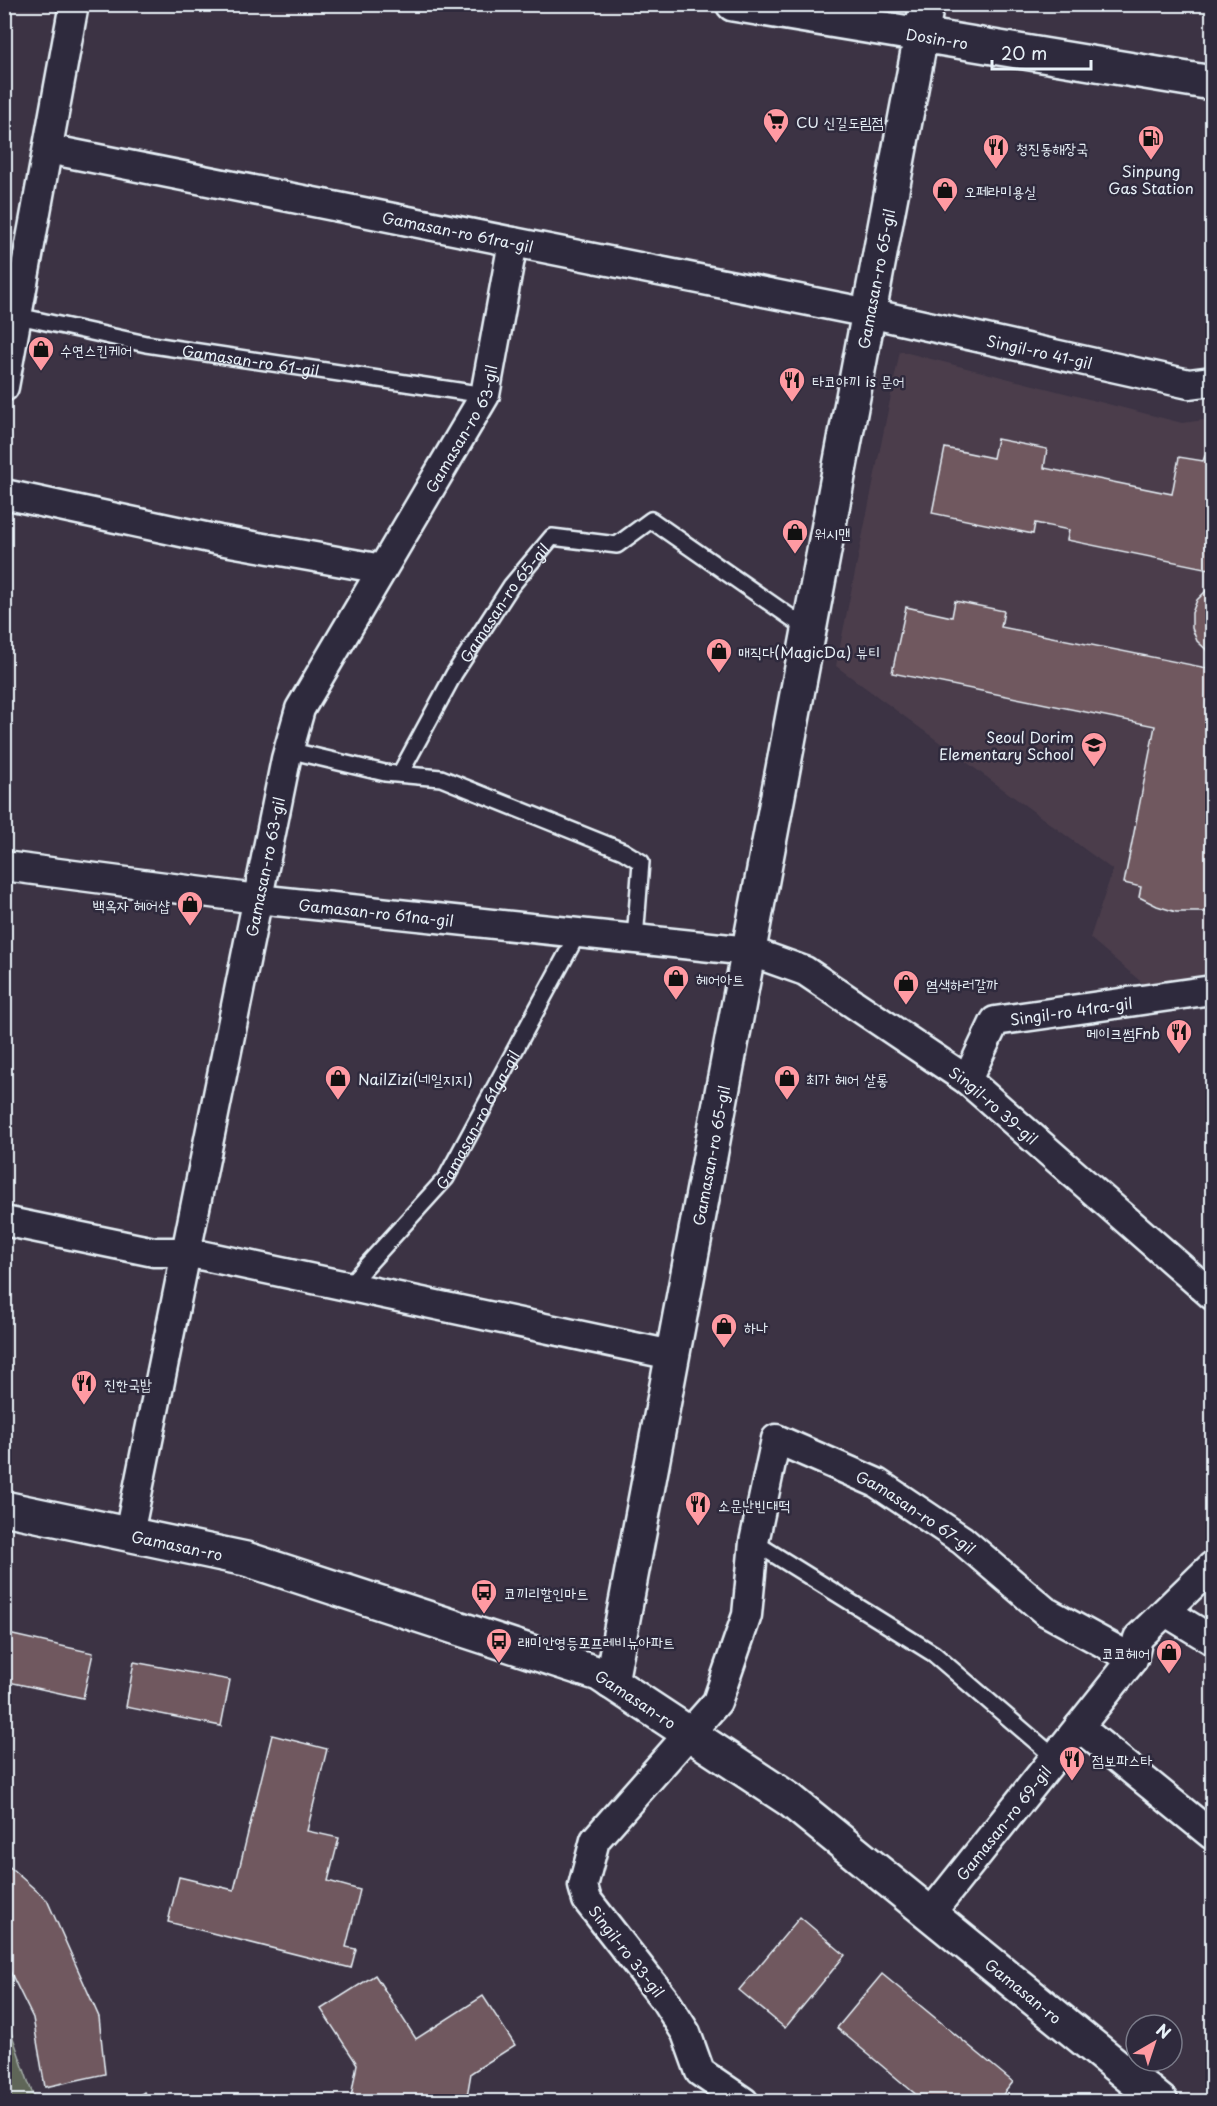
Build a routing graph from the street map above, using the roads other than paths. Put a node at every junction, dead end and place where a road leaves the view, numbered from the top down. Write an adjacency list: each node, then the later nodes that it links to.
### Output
1 (74, 4): 5 (street)
2 (733, 4): 3 (main road, Dosin-ro)
3 (924, 19): 4 (main road, Dosin-ro); 7 (main road, Gamasan-ro 65-gil)
4 (1212, 83)
5 (48, 149): 6 (street, Gamasan-ro 61ra-gil); 8 (street)
6 (513, 242): 7 (street, Gamasan-ro 61ra-gil); 11 (street, Gamasan-ro 63-gil)
7 (869, 313): 9 (street, Singil-ro 41-gil); 14 (main road, Gamasan-ro 65-gil)
8 (18, 316): 10 (street); 11 (lane, Gamasan-ro 61-gil)
9 (1212, 381)
10 (4, 387)
11 (485, 395): 13 (street, Gamasan-ro 63-gil)
12 (4, 494): 13 (street)
13 (382, 569): 15 (street, Gamasan-ro 63-gil)
14 (809, 630): 16 (lane, Gamasan-ro 65-gil); 21 (main road, Gamasan-ro 65-gil)
15 (288, 750): 16 (lane); 18 (street, Gamasan-ro 63-gil)
16 (400, 774): 20 (lane)
17 (4, 866): 18 (street, Gamasan-ro 61na-gil)
18 (257, 899): 19 (street, Gamasan-ro 61na-gil); 25 (street, Gamasan-ro 63-gil)
19 (578, 933): 20 (street, Gamasan-ro 61na-gil); 26 (lane, Gamasan-ro 61ga-gil)
20 (635, 939): 21 (street, Gamasan-ro 61na-gil)
21 (749, 951): 23 (street, Singil-ro 39-gil); 28 (main road, Gamasan-ro 65-gil)
22 (1212, 990): 23 (street, Singil-ro 41ra-gil)
23 (967, 1080): 27 (street, Singil-ro 39-gil)
24 (4, 1221): 25 (street)
25 (186, 1252): 26 (street); 30 (street, Gamasan-ro 63-gil)
26 (348, 1286): 28 (street)
27 (1212, 1295)
28 (672, 1355): 36 (main road, Gamasan-ro 65-gil)
29 (4, 1508): 30 (main road, Gamasan-ro)
30 (129, 1534): 36 (main road, Gamasan-ro)
31 (754, 1542): 35 (street, Gamasan-ro 67-gil); 38 (street, Gamasan-ro 67-gil); 39 (lane)
32 (1212, 1566): 33 (street, Gamasan-ro 69-gil)
33 (1166, 1612): 34 (street); 35 (street, Gamasan-ro 69-gil)
34 (1212, 1640)
35 (1133, 1659): 37 (street, Gamasan-ro 69-gil)
36 (611, 1682): 38 (main road, Gamasan-ro)
37 (1079, 1727): 39 (street, Gamasan-ro 69-gil); 40 (street)
38 (690, 1735): 41 (main road, Gamasan-ro); 42 (street, Singil-ro 33-gil)
39 (1054, 1757): 41 (street, Gamasan-ro 69-gil)
40 (1212, 1835)
41 (930, 1914): 43 (main road, Gamasan-ro)
42 (744, 2102)
43 (1161, 2102)

